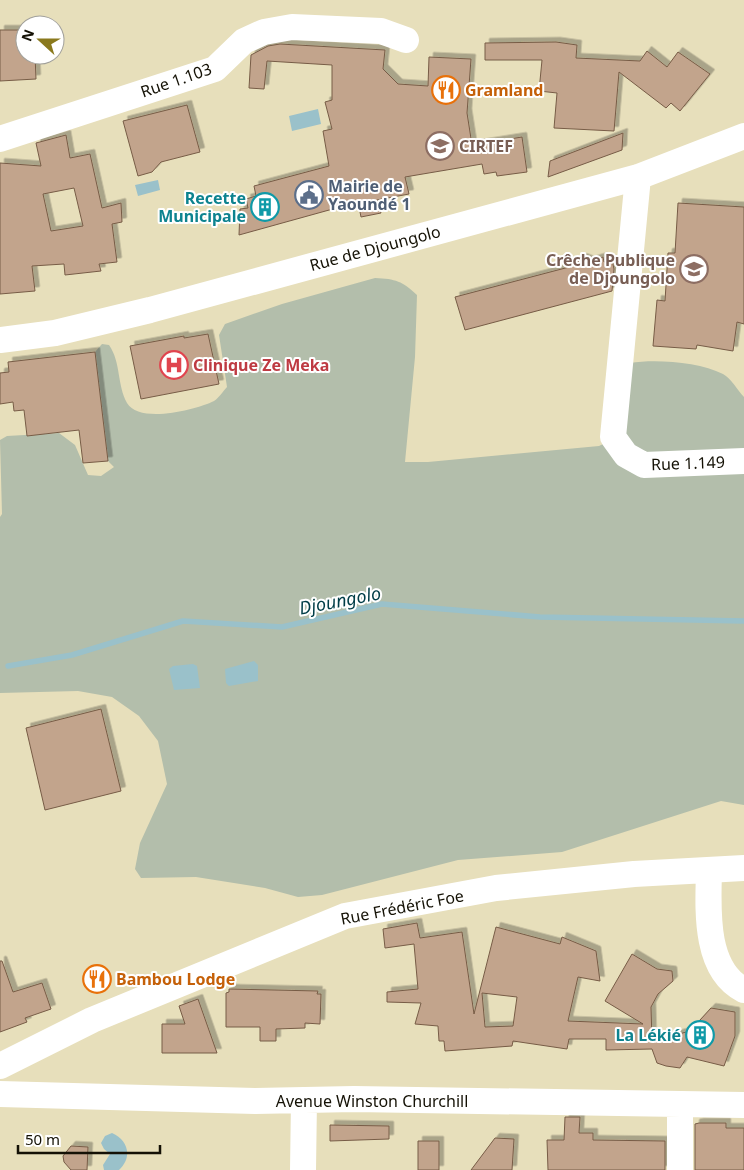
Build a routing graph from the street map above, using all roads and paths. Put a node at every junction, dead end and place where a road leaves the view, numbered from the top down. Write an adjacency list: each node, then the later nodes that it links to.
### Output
1 (406, 40): 3 (street, Rue 1.103)
2 (744, 136): 4 (street, Rue de Djoungolo)
3 (0, 139)
4 (638, 177): 5 (street, Rue de Djoungolo); 6 (street, Rue 1.149)
5 (0, 340)
6 (744, 461)
7 (744, 868): 8 (street, Rue Frédéric Foe)
8 (709, 871): 9 (street); 10 (street, Rue Frédéric Foe)
9 (744, 990)
10 (0, 1066)
11 (0, 1094): 12 (street, Avenue Winston Churchill)
12 (304, 1100): 13 (street, Avenue Winston Churchill); 15 (street)
13 (680, 1105): 14 (street, Avenue Winston Churchill); 16 (street)
14 (744, 1105)
15 (303, 1170)
16 (680, 1170)

